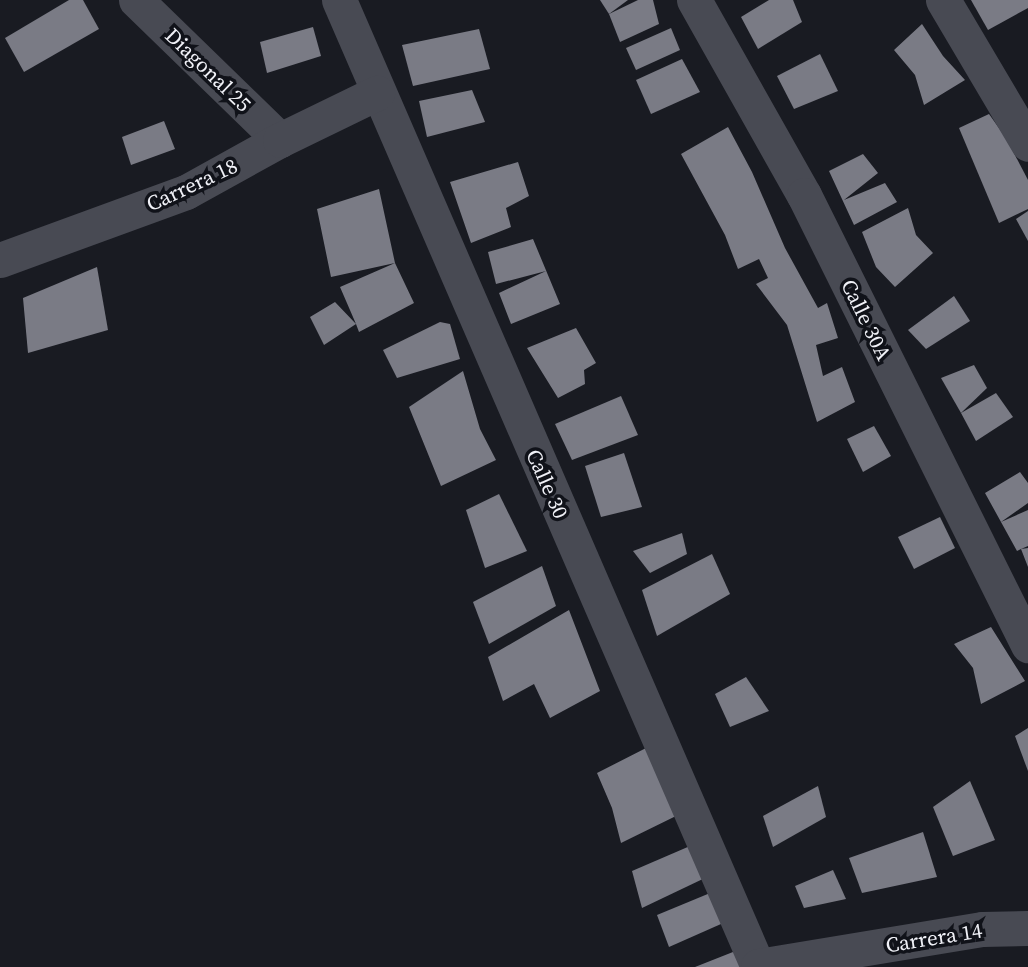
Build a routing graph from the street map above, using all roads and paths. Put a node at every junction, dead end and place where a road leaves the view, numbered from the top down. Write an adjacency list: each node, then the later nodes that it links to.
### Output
1 (136, 0): 6 (street, Diagonal 25)
2 (339, 0): 5 (street, Calle 30)
3 (694, 0): 9 (street, Calle 30A)
4 (943, 0): 7 (street)
5 (376, 93): 6 (street, Carrera 18); 11 (street, Calle 30)
6 (280, 140): 8 (street, Carrera 18)
7 (1028, 144)
8 (0, 260)
9 (1028, 645)
10 (1028, 928): 11 (street, Carrera 14)
11 (758, 967)

